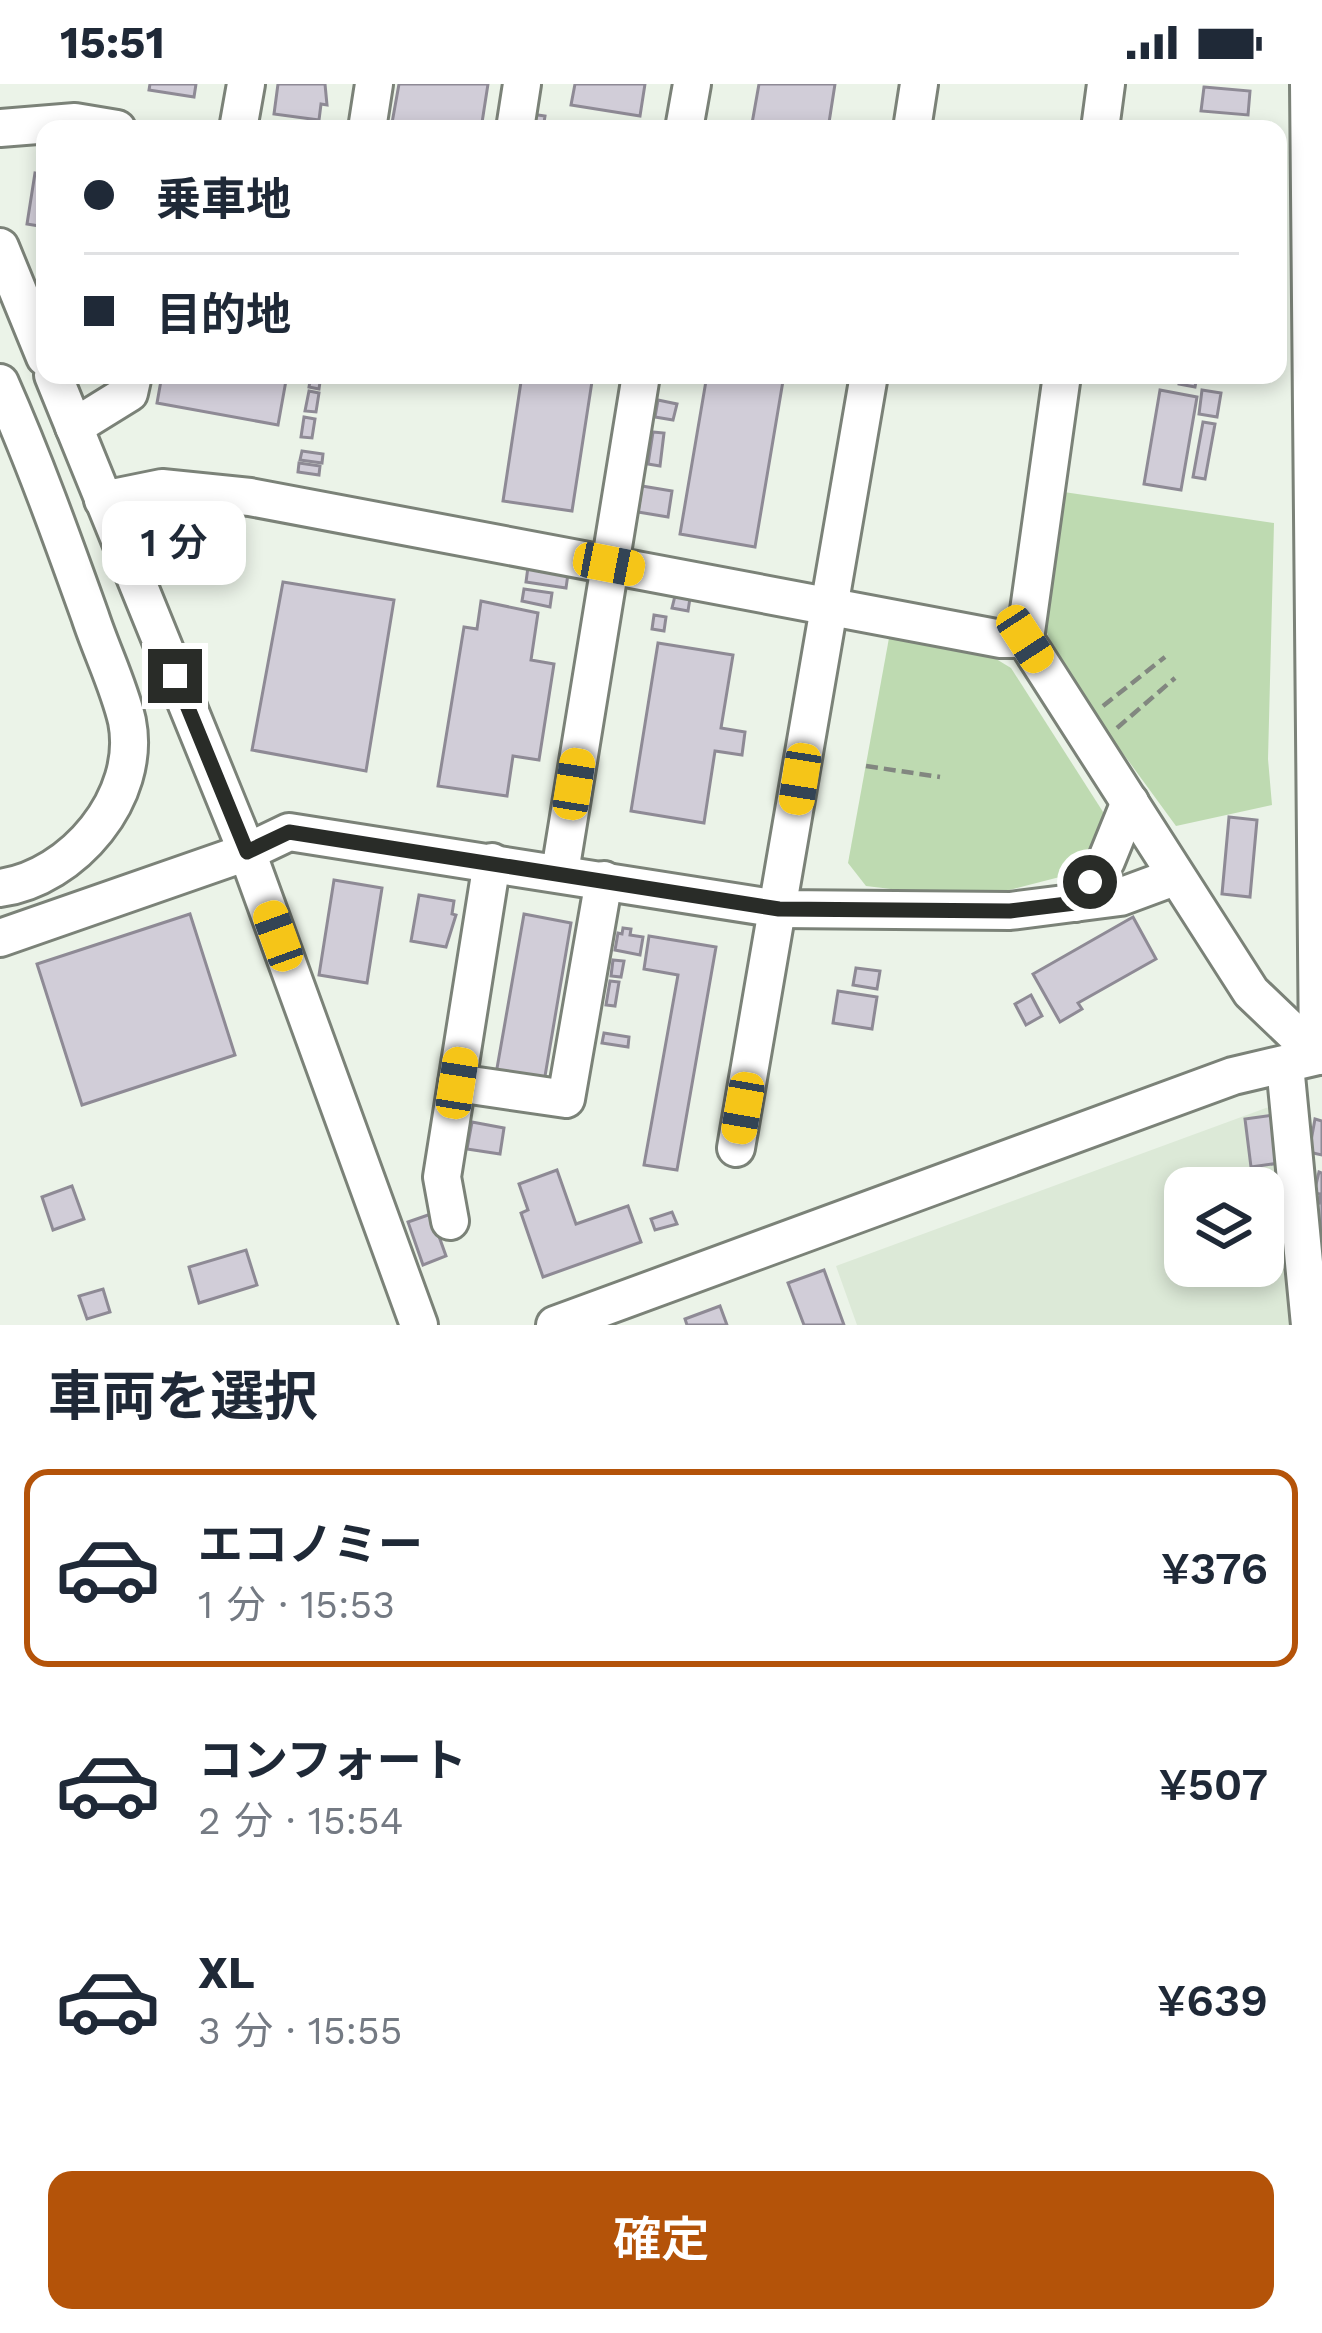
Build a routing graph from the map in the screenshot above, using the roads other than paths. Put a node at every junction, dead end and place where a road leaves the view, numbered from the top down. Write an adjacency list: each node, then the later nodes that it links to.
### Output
1 (246, 84): 8 (street)
2 (374, 84): 9 (street)
3 (522, 84): 10 (street)
4 (692, 84): 11 (street)
5 (920, 84): 12 (street)
6 (1106, 84): 13 (street)
7 (1309, 84): 24 (street)
8 (240, 120)
9 (368, 120)
10 (516, 120)
11 (686, 120)
12 (914, 120)
13 (1101, 120)
14 (36, 125): 15 (street)
15 (0, 128)
16 (0, 247): 17 (street)
17 (36, 334)
18 (0, 383): 37 (street)
19 (56, 384): 25 (street)
20 (131, 384): 25 (street)
21 (639, 384): 27 (street)
22 (867, 384): 28 (street)
23 (1061, 384): 29 (street)
24 (1317, 404): 30 (street)
25 (74, 428): 26 (street)
26 (103, 500): 27 (street); 32 (street)
27 (609, 564): 28 (street); 34 (street)
28 (828, 606): 29 (street); 39 (street)
29 (1025, 639): 31 (street)
30 (1318, 693): 41 (street)
31 (1130, 802): 35 (street); 38 (street)
32 (247, 852): 33 (street); 40 (street); 46 (street)
33 (492, 862): 34 (street); 42 (street)
34 (560, 872): 36 (street)
35 (1174, 877): 38 (street); 41 (street)
36 (604, 880): 39 (street); 42 (street)
37 (0, 888)
38 (1075, 903): 39 (street)
39 (779, 909): 43 (street)
40 (0, 938)
41 (1311, 1057): 45 (street); 48 (street)
42 (457, 1083): 44 (street)
43 (736, 1148)
44 (450, 1221)
45 (654, 1308): 47 (street)
46 (406, 1321)
47 (555, 1325)
48 (1310, 1325)

